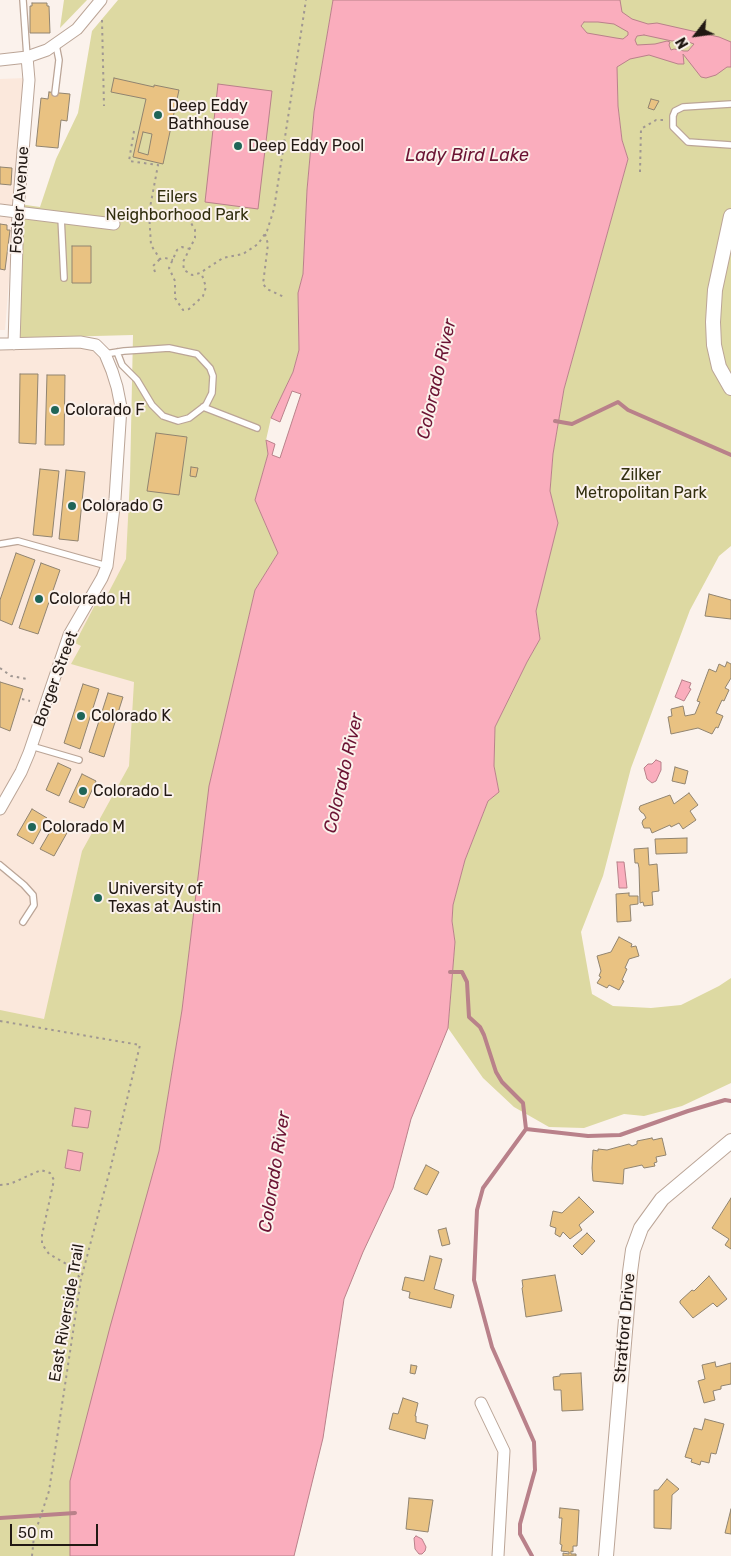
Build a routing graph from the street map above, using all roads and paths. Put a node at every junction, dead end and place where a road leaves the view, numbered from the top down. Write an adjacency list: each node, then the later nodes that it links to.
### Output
1 (23, 0): 6 (lane)
2 (101, 0): 5 (street)
3 (306, 0): 21 (path)
4 (102, 20): 10 (path)
5 (56, 45): 6 (street); 8 (lane)
6 (27, 57): 7 (street); 16 (street, Foster Avenue)
7 (0, 60)
8 (55, 93)
9 (731, 104): 11 (lane)
10 (104, 106)
11 (673, 119): 13 (lane); 14 (path)
12 (134, 131): 17 (path)
13 (731, 145)
14 (640, 172)
15 (0, 210): 16 (street)
16 (18, 211): 19 (street); 30 (street, Foster Avenue)
17 (148, 213): 20 (path); 22 (path); 23 (path)
18 (731, 216): 32 (street)
19 (61, 217): 20 (street); 27 (lane)
20 (114, 224)
21 (265, 234): 26 (path); 28 (path)
22 (190, 249): 24 (path); 26 (path)
23 (160, 259): 24 (path); 25 (path)
24 (173, 260): 26 (path)
25 (155, 272)
26 (201, 272)
27 (64, 278)
28 (284, 297)
29 (0, 344): 30 (street)
30 (14, 344): 31 (street, Borger Street)
31 (111, 353): 33 (lane); 33 (lane); 36 (street, Borger Street)
32 (731, 388)
33 (203, 407): 34 (lane)
34 (256, 428)
35 (0, 544): 36 (lane)
36 (107, 566): 41 (street, Borger Street)
37 (0, 668): 38 (path)
38 (27, 679)
39 (22, 699): 40 (path)
40 (30, 701)
41 (31, 746): 42 (lane); 43 (street, Borger Street)
42 (79, 760)
43 (0, 809)
44 (0, 866): 45 (lane)
45 (23, 922)
46 (0, 1021): 49 (path, East Riverside Trail)
47 (731, 1141): 53 (street, Stratford Drive)
48 (0, 1185): 49 (path)
49 (82, 1278): 51 (path, East Riverside Trail)
50 (481, 1403): 52 (street)
51 (32, 1556)
52 (498, 1556)
53 (606, 1556)

